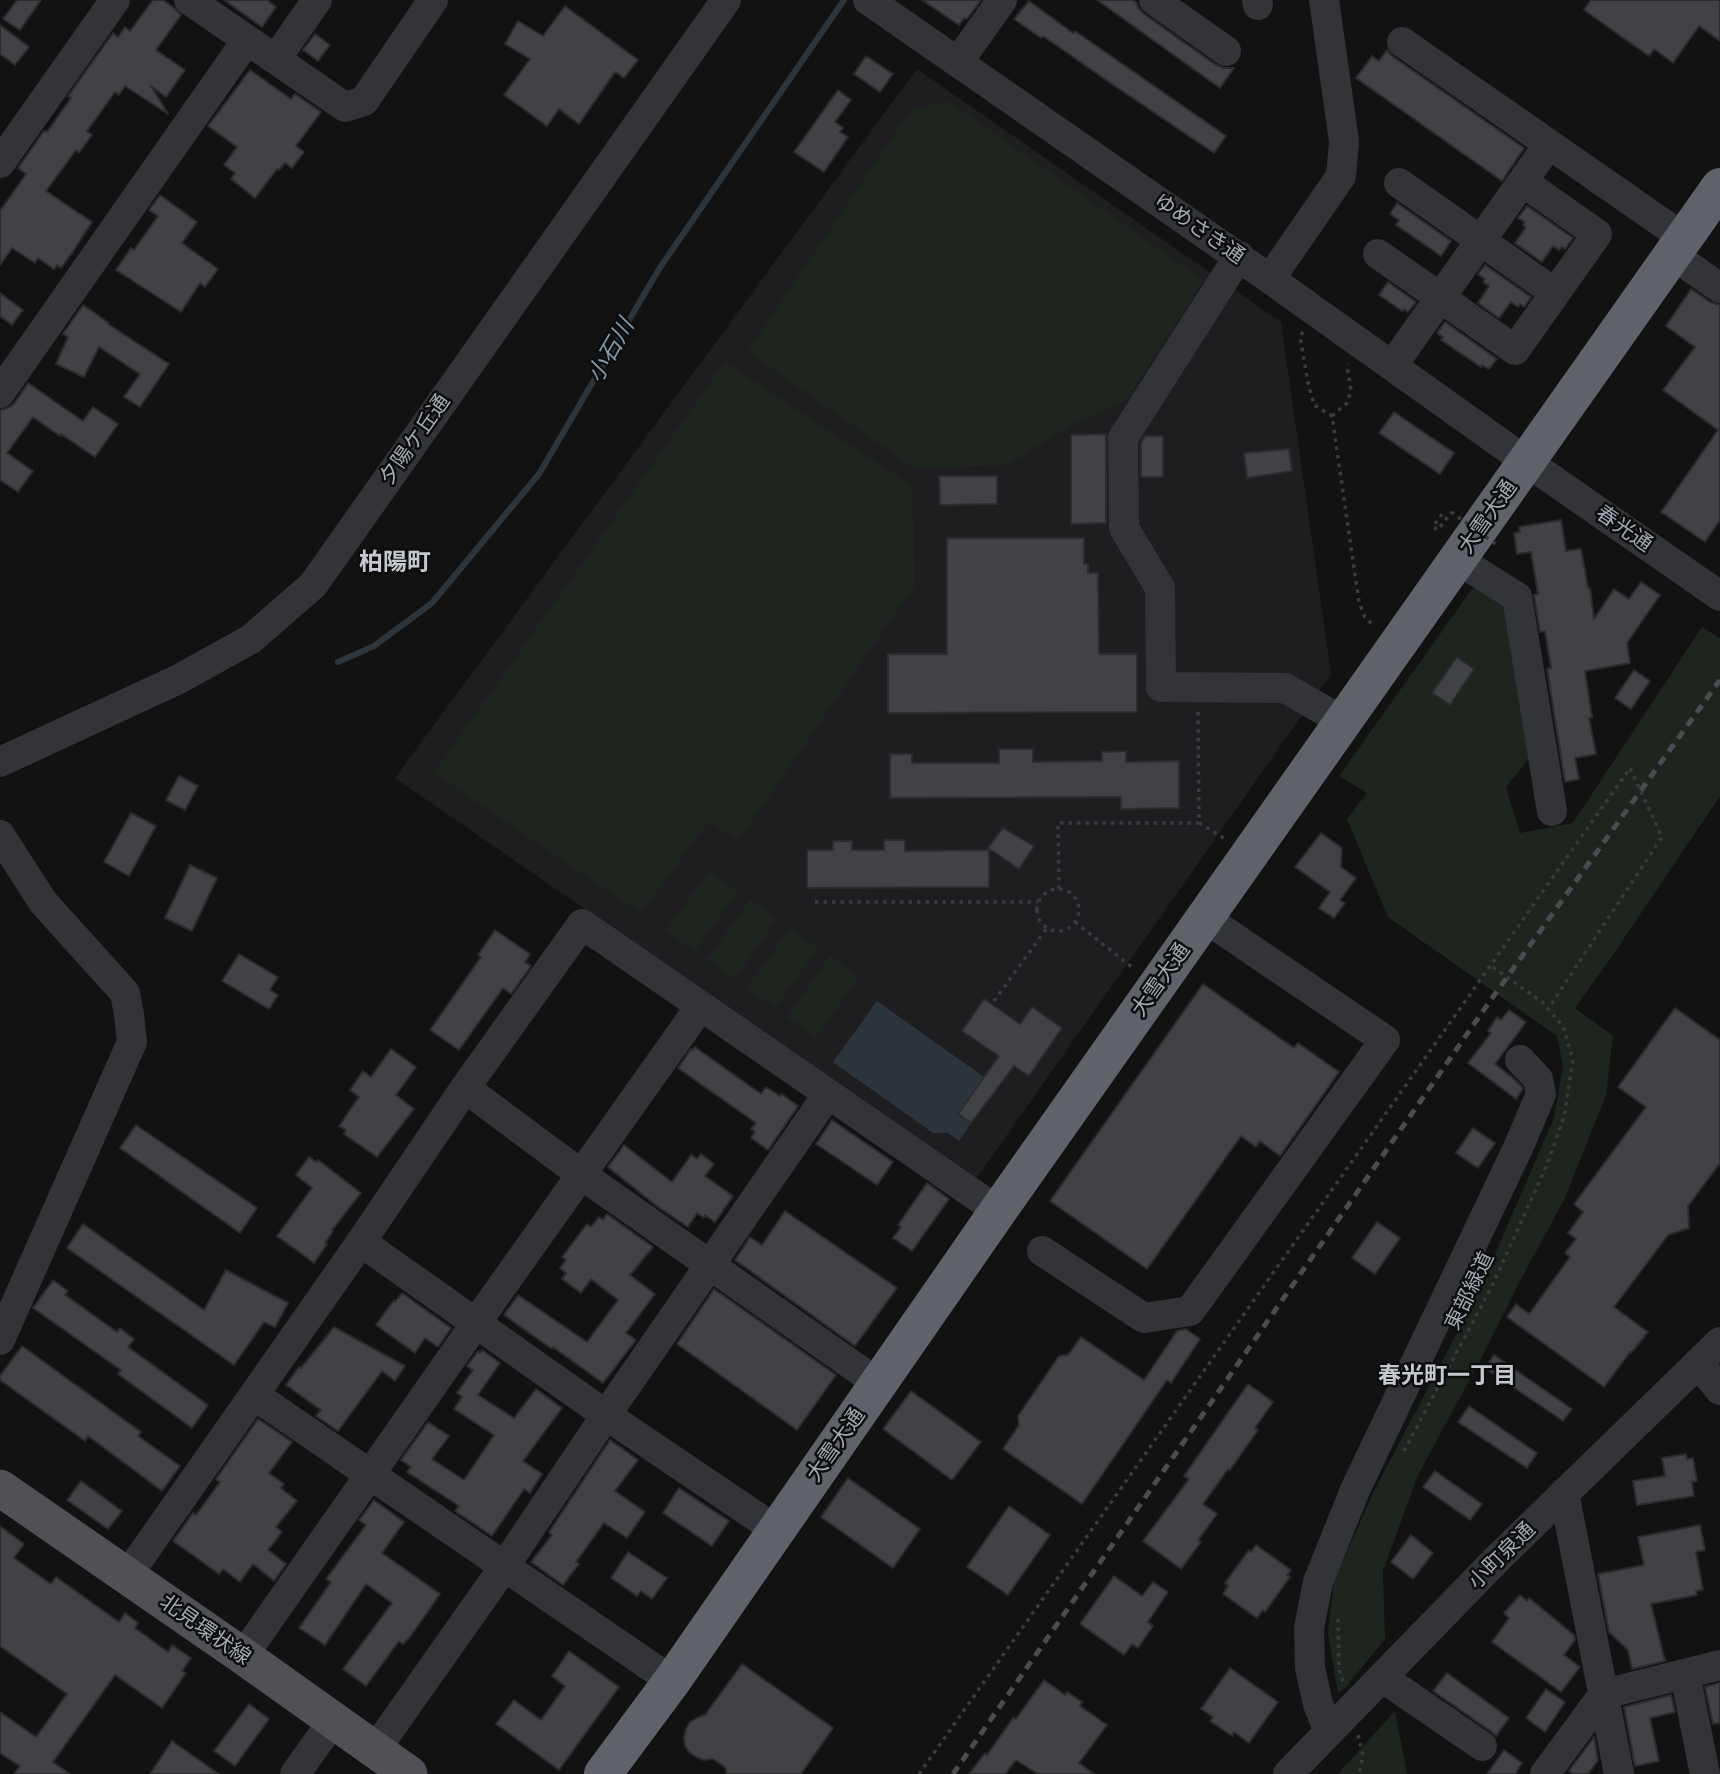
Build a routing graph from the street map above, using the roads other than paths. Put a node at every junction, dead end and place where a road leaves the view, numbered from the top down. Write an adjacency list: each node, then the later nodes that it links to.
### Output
1 (115, 0): 16 (street)
2 (189, 0): 10 (street)
3 (317, 0): 13 (street)
4 (433, 0): 13 (street)
5 (726, 0): 34 (street, 夕陽ケ丘通)
6 (1002, 0): 14 (street)
7 (1154, 0): 12 (street)
8 (1324, 0): 24 (street)
9 (869, 1): 14 (street, ゆめさき通)
10 (247, 40): 13 (street); 29 (street)
11 (1402, 41): 15 (street)
12 (1226, 51)
13 (276, 59)
14 (958, 62): 23 (street, ゆめさき通)
15 (1549, 144): 17 (street); 21 (street)
16 (0, 163)
17 (1523, 182): 20 (street); 26 (street)
18 (1399, 183): 20 (street)
19 (1720, 187): 21 (highway, 大雪大通)
20 (1481, 241): 26 (street); 27 (street)
21 (1678, 247): 25 (street); 30 (highway, 大雪大通)
22 (1377, 254): 27 (street)
23 (1238, 256): 24 (street, ゆめさき通); 33 (street)
24 (1270, 279): 28 (street, ゆめさき通)
25 (1720, 288)
26 (1555, 293): 27 (street)
27 (1441, 298): 28 (street)
28 (1392, 366): 30 (street, ゆめさき通)
29 (0, 393)
30 (1527, 462): 31 (highway, 大雪大通); 32 (street, 春光通)
31 (1458, 560): 33 (highway, 大雪大通); 35 (street)
32 (1720, 596)
33 (1344, 722): 37 (highway, 大雪大通)
34 (0, 762)
35 (1552, 811)
36 (0, 835): 48 (street)
37 (1205, 918): 43 (highway, 大雪大通); 45 (street)
38 (701, 1007): 40 (street); 41 (street); 42 (street)
39 (1520, 1060): 68 (street)
40 (465, 1088): 42 (street); 44 (street)
41 (828, 1094): 43 (street); 46 (street)
42 (583, 1175): 46 (street); 47 (street)
43 (998, 1211): 51 (highway, 大雪大通)
44 (361, 1242): 47 (street); 53 (street)
45 (1042, 1251)
46 (711, 1265): 51 (street); 54 (street)
47 (476, 1323): 54 (street); 55 (street)
48 (0, 1340)
49 (1720, 1342): 50 (street, 小町泉通)
50 (1698, 1363): 52 (street); 57 (street, 小町泉通)
51 (879, 1384): 58 (highway, 大雪大通)
52 (1720, 1390)
53 (254, 1395): 55 (street); 60 (street)
54 (606, 1415): 58 (street); 59 (street)
55 (371, 1474): 59 (street); 61 (street)
56 (0, 1488): 60 (main road, 北見環状線)
57 (1564, 1493): 64 (street, 小町泉通); 66 (street)
58 (776, 1530): 65 (highway, 大雪大通)
59 (504, 1567): 65 (street); 70 (street)
60 (127, 1576): 61 (main road, 北見環状線)
61 (243, 1656): 67 (main road, 北見環状線)
62 (1720, 1665): 63 (street)
63 (1685, 1674): 66 (street); 77 (street)
64 (1383, 1678): 68 (street, 小町泉通); 69 (street)
65 (671, 1681): 73 (highway, 大雪大通)
66 (1604, 1694): 75 (street); 76 (street)
67 (334, 1721): 70 (main road, 北見環状線); 71 (street)
68 (1329, 1732): 74 (street, 小町泉通)
69 (1482, 1746)
70 (375, 1750): 72 (main road, 北見環状線)
71 (295, 1774)
72 (409, 1774)
73 (603, 1774)
74 (1287, 1774)
75 (1545, 1774)
76 (1619, 1774)
77 (1705, 1774)

